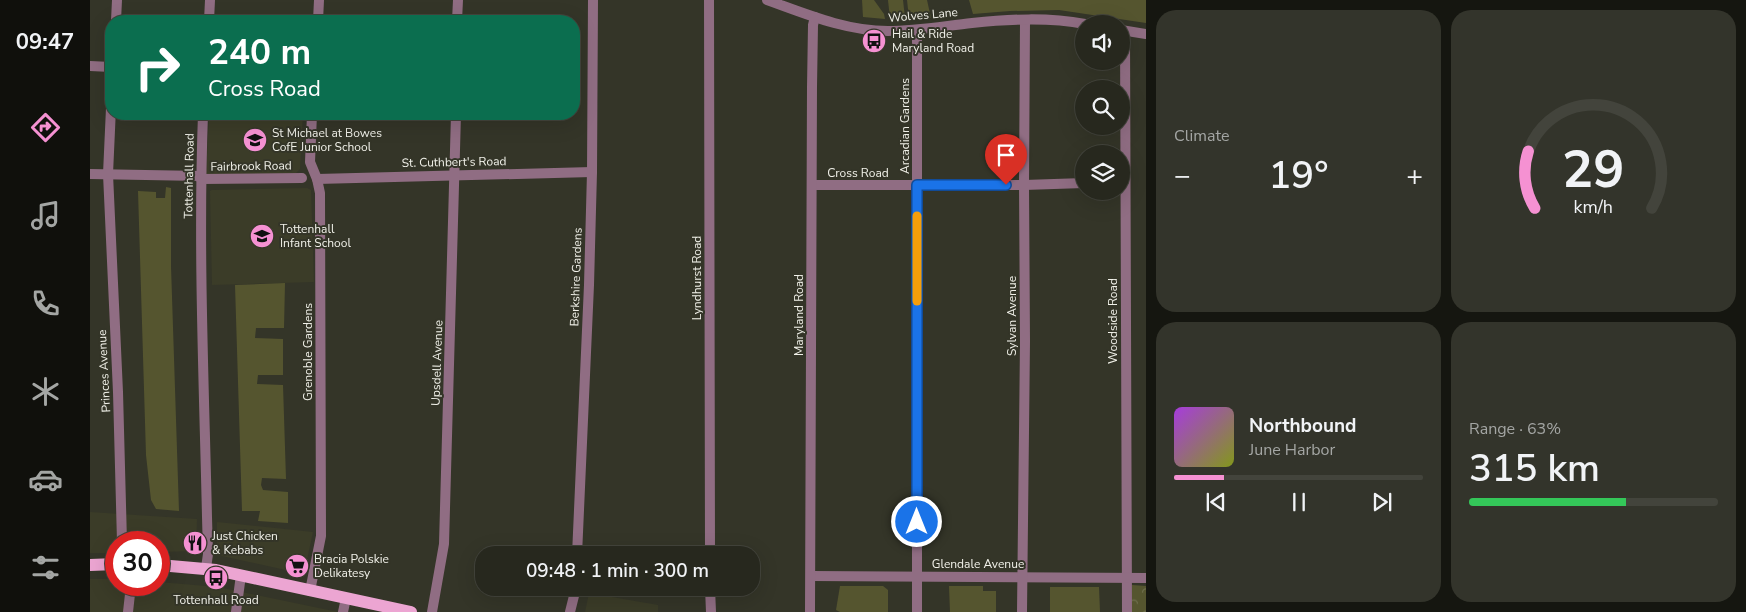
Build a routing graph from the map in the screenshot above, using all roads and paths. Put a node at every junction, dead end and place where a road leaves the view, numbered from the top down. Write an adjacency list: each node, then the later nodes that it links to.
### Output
1 (117, 0): 8 (street)
2 (210, 0): 9 (street)
3 (319, 0): 10 (street)
4 (458, 0): 11 (street)
5 (593, 0): 26 (street, Berkshire Gardens)
6 (709, 0): 40 (street, Lyndhurst Road)
7 (767, 0): 12 (street, Wolves Lane)
8 (116, 15)
9 (209, 15)
10 (318, 15)
11 (457, 15)
12 (815, 18): 15 (street, Wolves Lane); 34 (street, Maryland Road)
13 (1025, 20): 14 (street, Wolves Lane); 15 (street, Wolves Lane); 36 (street, Sylvan Avenue)
14 (1075, 22)
15 (917, 30): 35 (street, Arcadian Gardens)
16 (1130, 31): 17 (street)
17 (1146, 34)
18 (90, 66): 19 (street)
19 (105, 66)
20 (1123, 70): 25 (street, Woodside Road)
21 (110, 120): 28 (street, Princes Avenue)
22 (203, 120): 30 (street, Tottenhall Road)
23 (312, 120): 32 (street, Grenoble Gardens)
24 (456, 120): 29 (street, Upsdell Avenue)
25 (1123, 145)
26 (592, 172): 29 (street, St. Cuthbert's Road); 39 (street, Berkshire Gardens)
27 (90, 174): 28 (street, Fairbrook Road)
28 (108, 174): 30 (street, Fairbrook Road); 38 (street, Princes Avenue)
29 (455, 175): 32 (street, St. Cuthbert's Road); 60 (street, Upsdell Avenue)
30 (201, 178): 31 (street, Fairbrook Road); 44 (street, Tottenhall Road)
31 (302, 178)
32 (317, 179): 51 (street, Grenoble Gardens)
33 (1075, 183): 36 (street, Cross Road)
34 (812, 185): 35 (street, Cross Road); 46 (street, Maryland Road)
35 (917, 185): 36 (street, Cross Road); 47 (street, Arcadian Gardens)
36 (1024, 185): 48 (street, Sylvan Avenue)
37 (1123, 200): 49 (street, Woodside Road)
38 (122, 531)
39 (577, 546)
40 (710, 546)
41 (90, 564): 42 (main road)
42 (105, 564)
43 (170, 566): 44 (main road)
44 (206, 568): 45 (main road)
45 (241, 575): 51 (main road); 57 (street)
46 (810, 576): 47 (street, Glendale Avenue); 63 (street, Maryland Road)
47 (917, 576): 48 (street, Glendale Avenue); 64 (street, Arcadian Gardens)
48 (1022, 576): 49 (street, Glendale Avenue); 65 (street, Sylvan Avenue)
49 (1127, 577): 50 (street, Glendale Avenue); 66 (street, Woodside Road)
50 (1146, 578)
51 (310, 590): 55 (main road)
52 (130, 596): 56 (street)
53 (574, 596): 61 (street)
54 (710, 596): 62 (street)
55 (346, 598): 58 (street); 59 (main road)
56 (128, 612)
57 (236, 612)
58 (343, 612)
59 (411, 612)
60 (432, 612)
61 (570, 612)
62 (710, 612)
63 (810, 612)
64 (917, 612)
65 (1022, 612)
66 (1127, 612)

